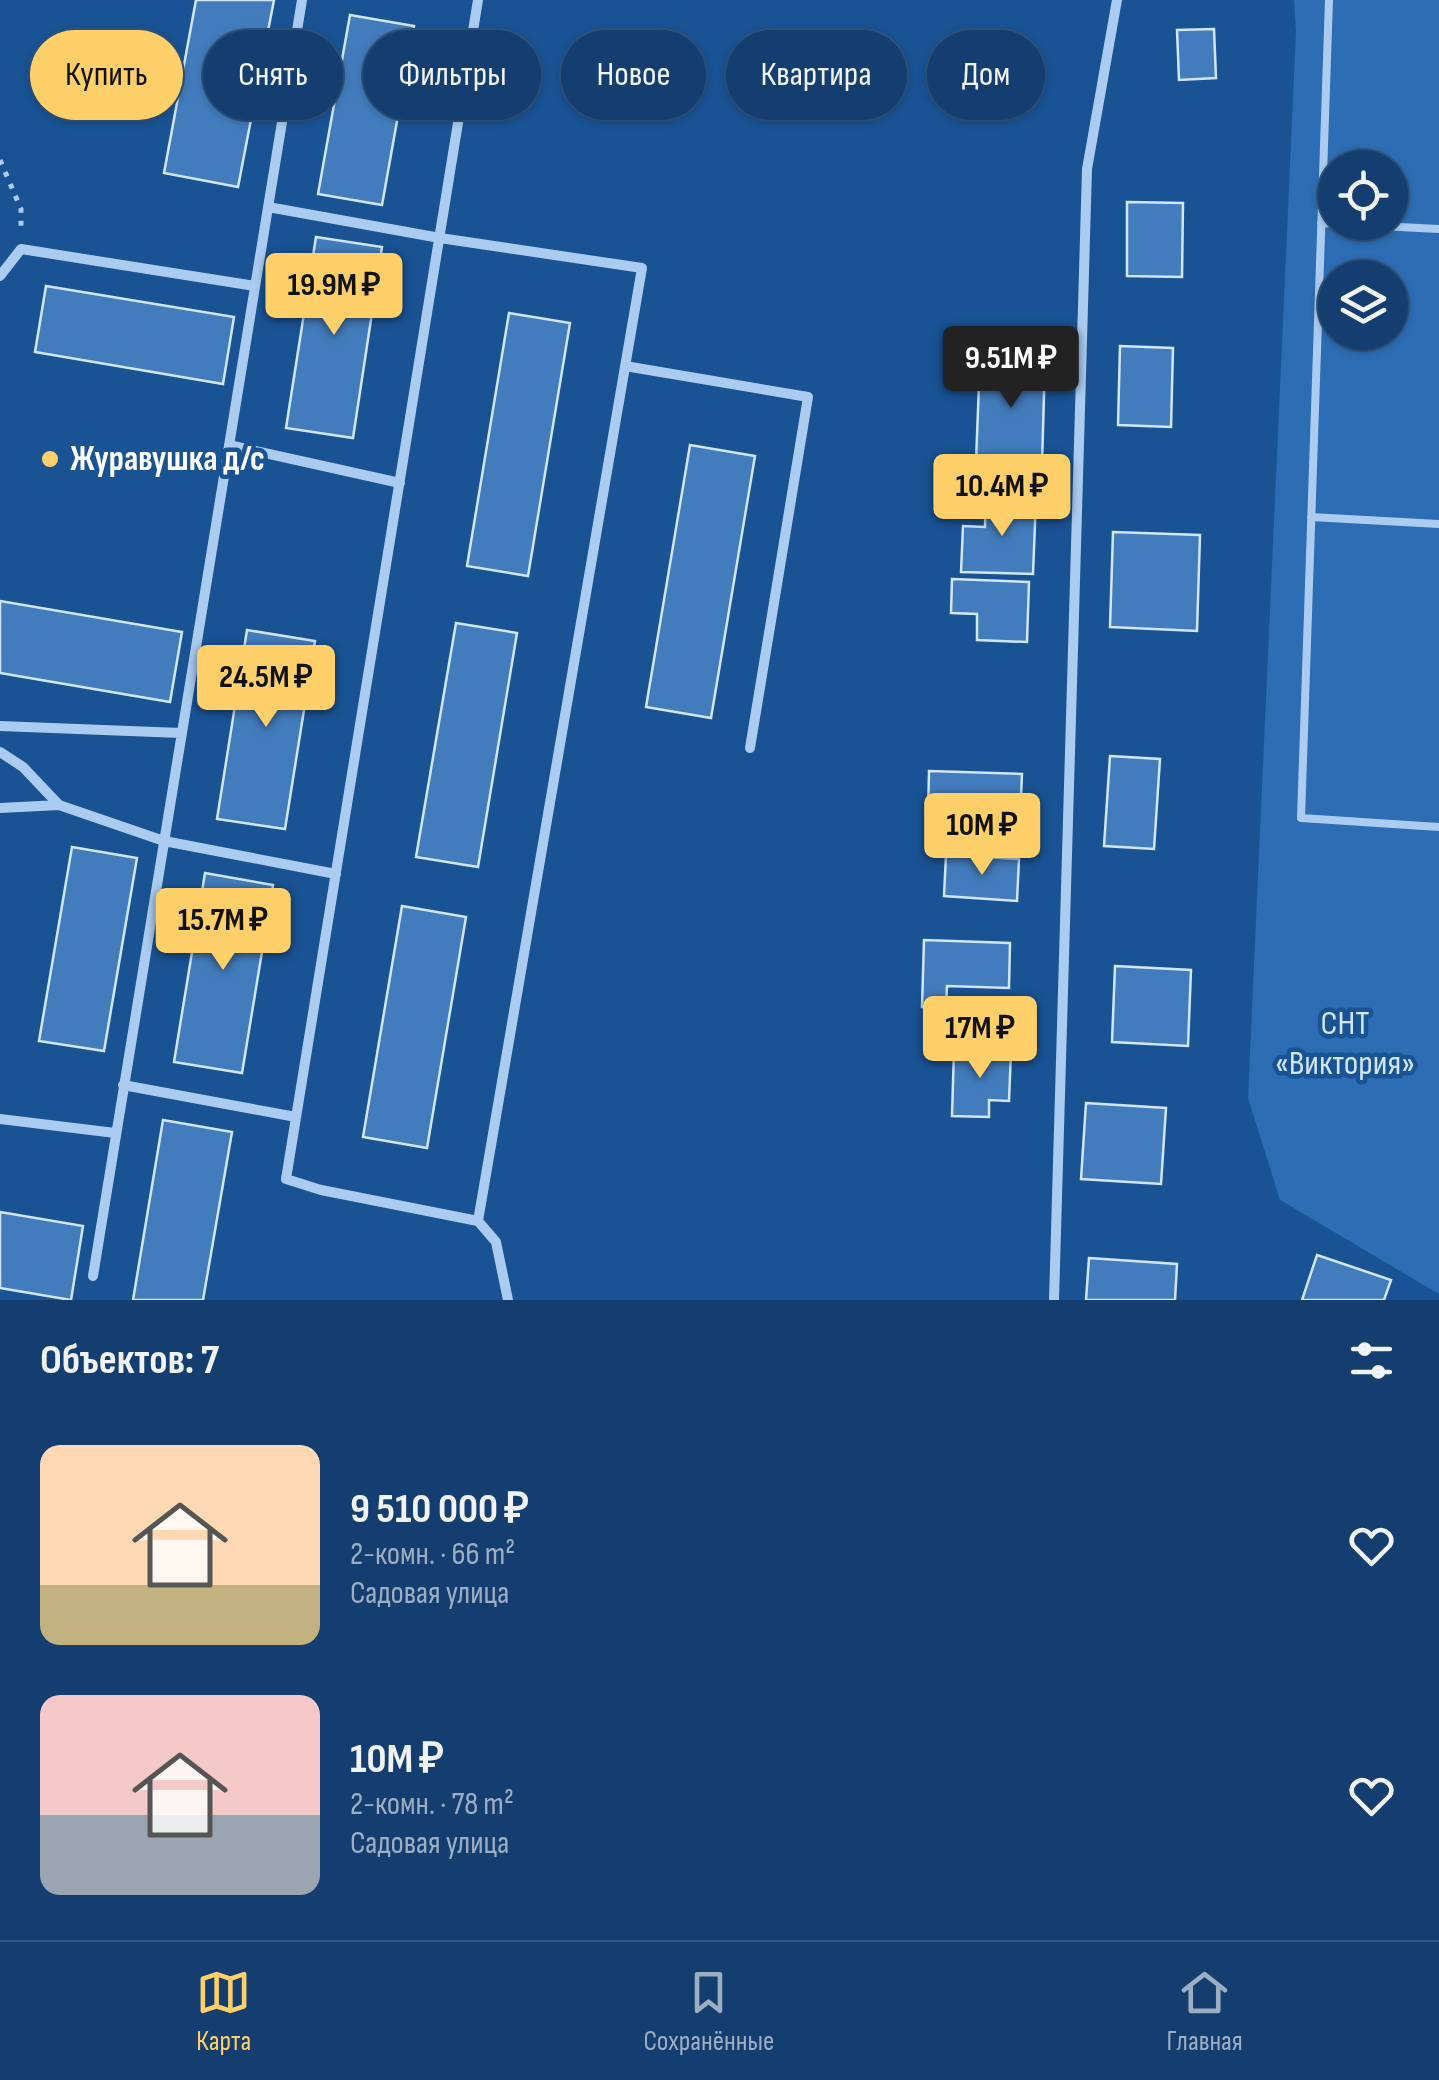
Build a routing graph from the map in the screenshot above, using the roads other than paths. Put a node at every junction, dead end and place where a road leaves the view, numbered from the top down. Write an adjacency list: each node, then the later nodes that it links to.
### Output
1 (302, 0): 6 (street)
2 (1117, 0): 34 (street)
3 (1329, 0): 5 (lane)
4 (474, 1): 9 (street)
5 (1324, 150)
6 (268, 207): 9 (street); 12 (street)
7 (1408, 227): 8 (lane)
8 (1439, 229)
9 (440, 238): 13 (street); 15 (street)
10 (1320, 240): 16 (lane)
11 (0, 276): 12 (street)
12 (255, 286): 14 (street)
13 (625, 366): 20 (street); 31 (street)
14 (229, 446): 15 (street); 19 (street)
15 (400, 483): 26 (street)
16 (1311, 517): 17 (lane); 24 (lane)
17 (1439, 524)
18 (0, 726): 19 (street)
19 (181, 733): 25 (street)
20 (750, 748)
21 (0, 752): 22 (street)
22 (60, 805): 23 (street); 25 (street)
23 (0, 808)
24 (1439, 827)
25 (164, 841): 26 (street); 27 (street)
26 (336, 874): 28 (street)
27 (123, 1085): 28 (street); 30 (street)
28 (296, 1118): 31 (street)
29 (0, 1119): 30 (street)
30 (116, 1133): 32 (street)
31 (478, 1222): 33 (street)
32 (92, 1276)
33 (508, 1300)
34 (1054, 1300)

